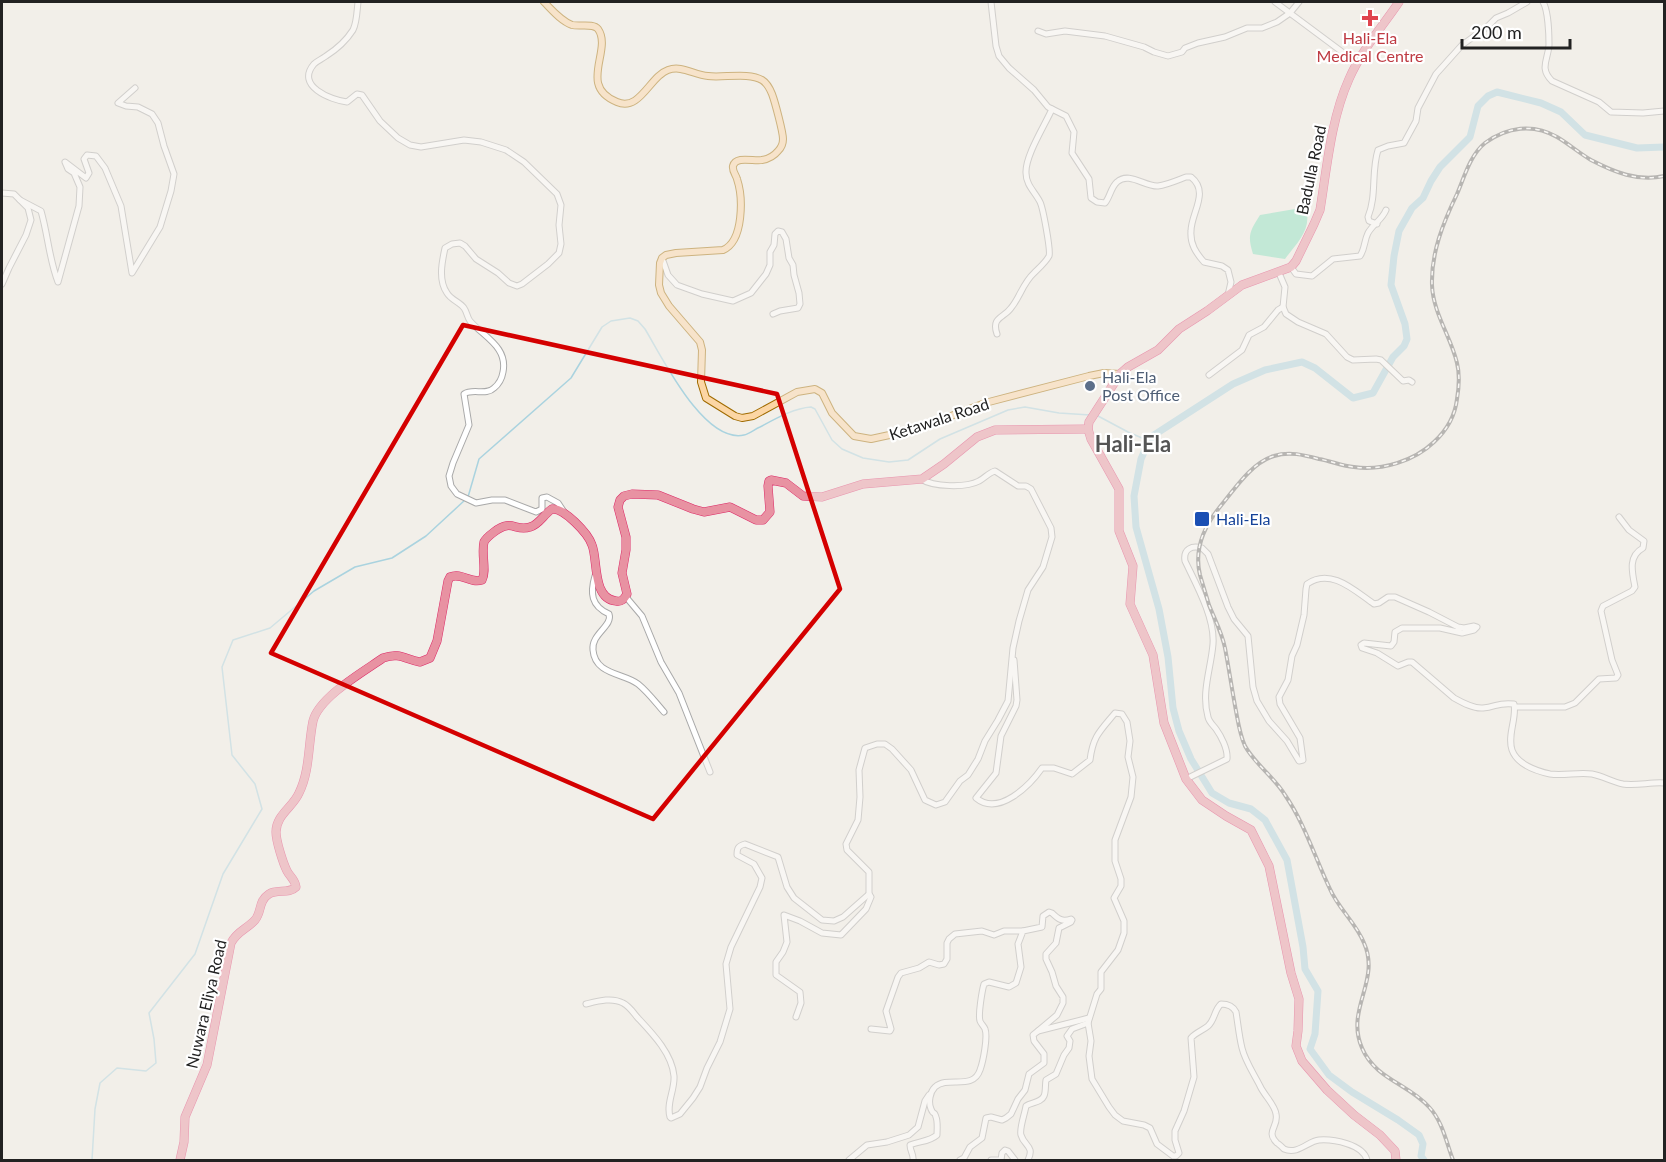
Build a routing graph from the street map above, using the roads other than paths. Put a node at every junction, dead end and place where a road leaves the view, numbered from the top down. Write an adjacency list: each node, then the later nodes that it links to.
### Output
1 (358, 2): 32 (street)
2 (544, 2): 19 (main road)
3 (991, 2): 13 (street)
4 (1275, 2): 9 (street)
5 (1299, 2): 9 (street)
6 (1399, 2): 11 (highway, Badulla Road)
7 (1527, 2): 18 (street)
8 (1543, 2): 14 (street)
9 (1290, 13): 10 (street); 11 (street)
10 (1038, 31)
11 (1357, 63): 20 (highway, Badulla Road)
12 (135, 88): 16 (street)
13 (1052, 109): 23 (street); 26 (street)
14 (1665, 111)
15 (2, 193): 16 (street)
16 (20, 200): 22 (street)
17 (1386, 210): 18 (street)
18 (1377, 224): 20 (street)
19 (662, 258): 25 (street); 27 (main road, Ketawala Road)
20 (1291, 267): 21 (highway)
21 (1279, 273): 23 (highway); 24 (street)
22 (2, 284)
23 (1228, 295): 27 (highway)
24 (1283, 307): 28 (street); 29 (street)
25 (773, 314)
26 (997, 334)
27 (1120, 374): 30 (highway)
28 (1209, 375)
29 (1412, 382)
30 (1088, 425): 31 (highway); 40 (highway)
31 (921, 479): 35 (highway); 36 (street)
32 (564, 512): 34 (highway); 50 (highway, Nuwara Eliya Road)
33 (1619, 517): 37 (street)
34 (595, 576): 35 (highway); 38 (street)
35 (626, 597): 39 (street)
36 (1013, 648): 42 (street); 46 (street)
37 (1515, 707): 40 (street); 41 (street)
38 (664, 712)
39 (710, 772)
40 (1190, 777): 58 (highway)
41 (1665, 783)
42 (869, 894): 44 (street); 45 (street)
43 (1023, 931): 47 (street); 48 (street); 49 (street)
44 (586, 1004)
45 (796, 1017)
46 (1088, 1020): 48 (street); 56 (street); 57 (street)
47 (871, 1029)
48 (1038, 1031): 53 (street)
49 (932, 1091): 51 (street); 52 (street)
50 (180, 1161)
51 (849, 1161)
52 (914, 1161)
53 (960, 1161)
54 (991, 1161): 55 (street)
55 (1015, 1161)
56 (1028, 1161)
57 (1366, 1161)
58 (1396, 1161)

